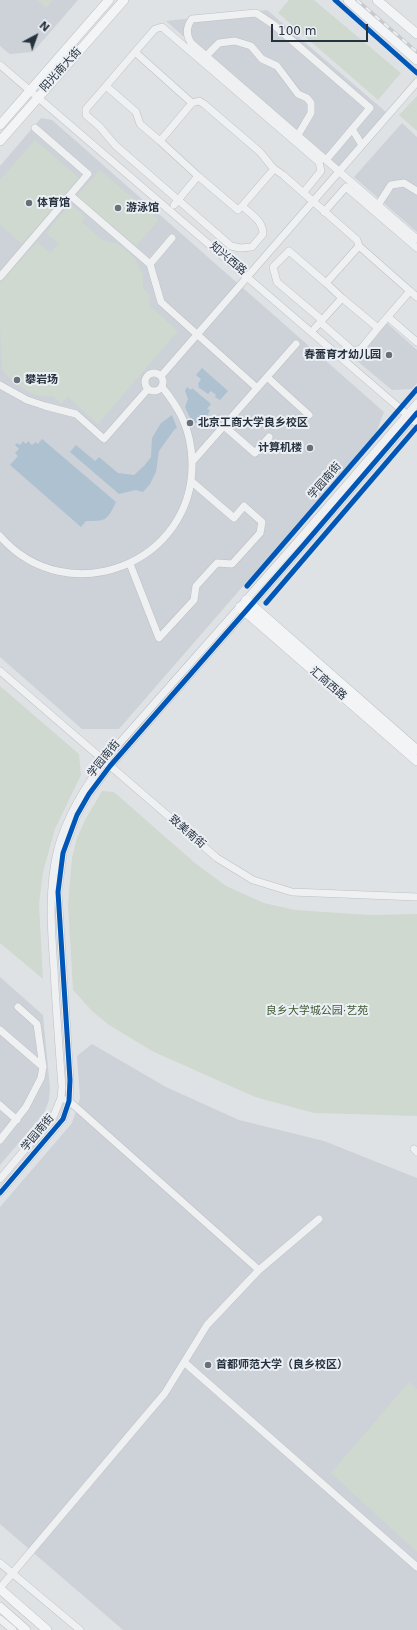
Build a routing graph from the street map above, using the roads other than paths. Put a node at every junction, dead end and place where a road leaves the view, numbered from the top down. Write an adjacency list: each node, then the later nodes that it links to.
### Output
1 (109, 0): 12 (main road, 阳光南大街)
2 (124, 0): 13 (main road, 阳光南大街)
3 (348, 0): 8 (main road)
4 (377, 0): 5 (main road)
5 (417, 34)
6 (135, 52): 11 (street); 14 (street); 27 (street)
7 (206, 56): 17 (street); 18 (street); 18 (street)
8 (417, 60)
9 (0, 65): 12 (street, 知兴西路)
10 (417, 82): 21 (street)
11 (106, 86): 20 (street); 30 (street)
12 (30, 91): 13 (street, 知兴西路); 15 (main road, 阳光南大街)
13 (37, 97): 19 (main road, 阳光南大街); 40 (street, 知兴西路)
14 (192, 103): 20 (street); 23 (street)
15 (0, 125)
16 (35, 128): 28 (street)
17 (352, 129): 21 (street); 22 (street)
18 (298, 135): 22 (street)
19 (0, 140)
20 (160, 141): 25 (street)
21 (362, 145): 24 (street)
22 (326, 160): 24 (street)
23 (274, 169): 27 (street); 32 (street)
24 (339, 171): 29 (street); 31 (street)
25 (198, 176): 30 (street); 32 (street)
26 (417, 191): 31 (street)
27 (303, 193): 29 (street)
28 (70, 195): 38 (street); 39 (street)
29 (313, 201): 33 (street); 40 (street)
30 (176, 203): 32 (street)
31 (378, 205): 35 (street)
32 (242, 206)
33 (324, 212): 36 (street); 37 (street)
34 (172, 238): 38 (street)
35 (417, 239)
36 (359, 246): 41 (street); 42 (street)
37 (417, 248)
38 (150, 264): 48 (street)
39 (0, 277)
40 (248, 277): 48 (street); 60 (street, 知兴西路)
41 (326, 283): 44 (street); 46 (street)
42 (410, 291): 43 (street); 45 (street)
43 (417, 297)
44 (342, 298): 46 (street); 47 (street)
45 (388, 317): 47 (street); 49 (street)
46 (319, 324): 47 (street)
47 (378, 328)
48 (197, 334): 51 (street); 55 (street)
49 (417, 342)
50 (296, 344): 52 (street)
51 (161, 376): 53 (street); 56 (street)
52 (267, 377): 55 (street); 59 (street)
53 (162, 387): 56 (street); 63 (street)
54 (1, 388): 56 (street)
55 (257, 388): 61 (street)
56 (148, 389)
57 (417, 404): 60 (street, 学园南街)
58 (417, 413): 60 (street, 学园南街)
59 (309, 415)
60 (412, 419): 67 (street, 学园南街)
61 (224, 426): 62 (street); 63 (street)
62 (269, 437)
63 (192, 462): 64 (street)
64 (191, 481): 66 (street); 66 (street)
65 (0, 536): 66 (street)
66 (130, 564)
67 (245, 606): 69 (main road, 汇商西路); 70 (main road, 汇商西路); 71 (street, 学园南街)
68 (0, 671): 71 (street, 致美南街)
69 (417, 750)
70 (417, 761)
71 (107, 764): 72 (street, 致美南街); 76 (street, 学园南街); 77 (street, 学园南街)
72 (417, 897)
73 (18, 1007): 75 (street)
74 (0, 1030): 75 (street)
75 (43, 1067): 79 (street)
76 (61, 1098): 77 (street); 81 (street, 学园南街)
77 (69, 1101): 82 (street, 学园南街); 84 (street)
78 (0, 1105): 79 (street)
79 (17, 1120): 80 (street)
80 (0, 1140)
81 (0, 1180)
82 (0, 1193)
83 (318, 1219): 84 (street)
84 (259, 1270): 85 (street)
85 (184, 1362): 87 (street); 88 (street)
86 (0, 1562): 88 (street)
87 (417, 1567)
88 (12, 1573): 89 (street); 95 (street)
89 (0, 1588): 94 (main road)
90 (0, 1607): 93 (main road)
91 (0, 1619): 92 (street)
92 (13, 1630)
93 (26, 1630)
94 (47, 1630)
95 (80, 1630)

